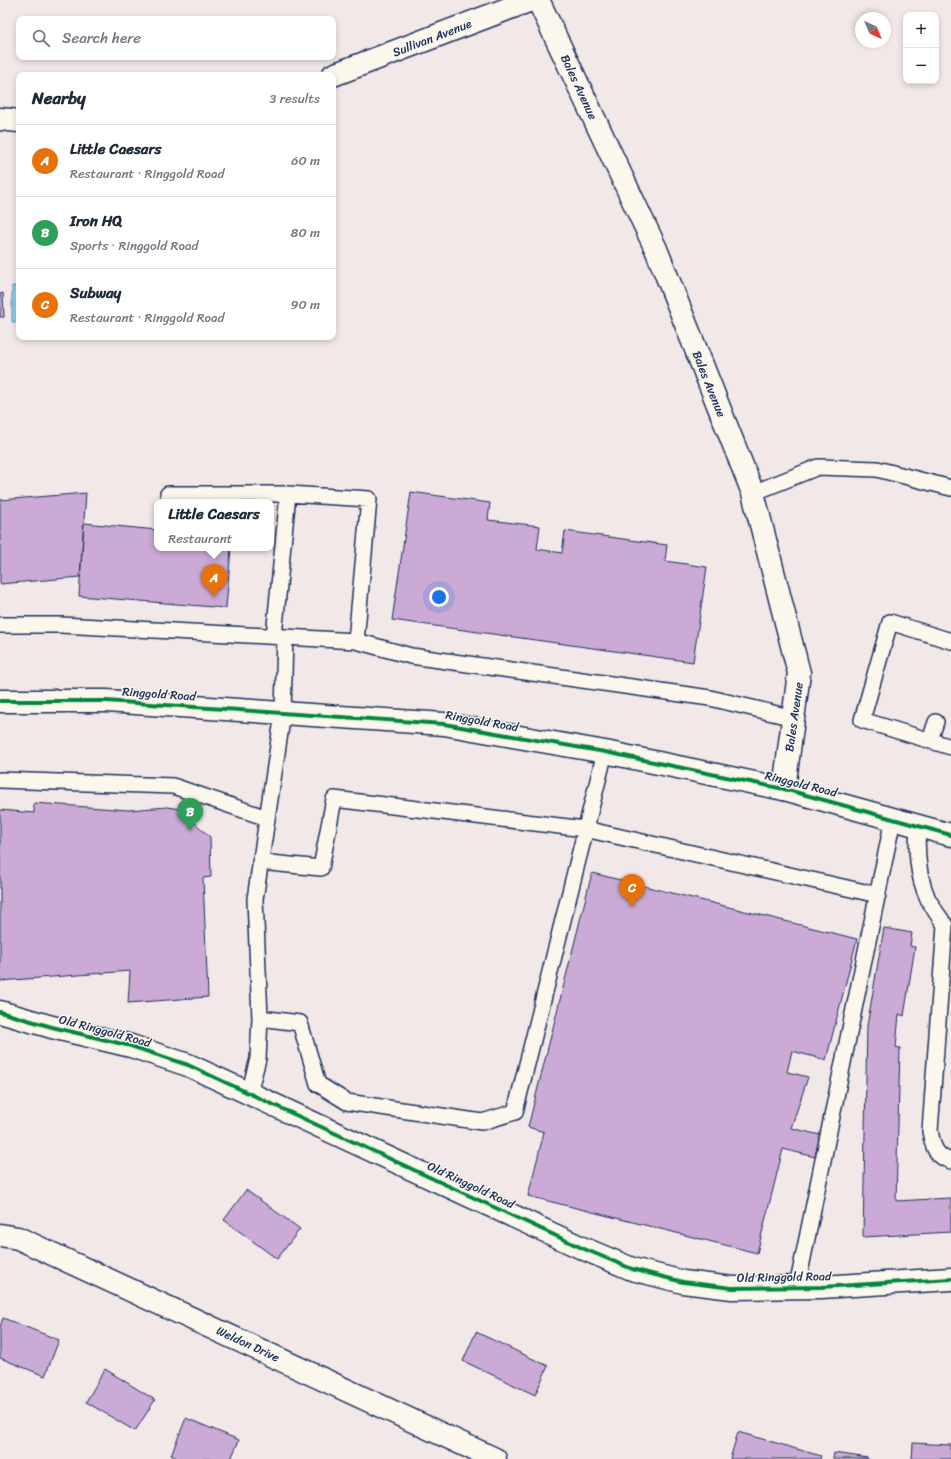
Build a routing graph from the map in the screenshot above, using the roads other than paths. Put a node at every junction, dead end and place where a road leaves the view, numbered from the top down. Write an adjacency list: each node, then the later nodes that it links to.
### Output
1 (531, 0): 3 (street, Sullivan Avenue)
2 (538, 0): 7 (street, Bales Avenue)
3 (336, 75)
4 (0, 119): 5 (street)
5 (16, 121)
6 (951, 488): 7 (lane)
7 (753, 493): 16 (street, Bales Avenue)
8 (168, 494): 9 (lane)
9 (288, 494): 11 (lane); 12 (lane)
10 (0, 625): 11 (lane)
11 (280, 637): 12 (lane); 15 (lane)
12 (356, 641): 16 (lane)
13 (951, 641): 18 (lane)
14 (0, 701): 15 (street, Ringgold Road)
15 (283, 713): 20 (street, Ringgold Road); 23 (lane)
16 (794, 718): 22 (street, Bales Avenue)
17 (936, 722): 18 (lane)
18 (930, 740): 19 (lane)
19 (951, 747)
20 (605, 752): 22 (street, Ringgold Road); 26 (lane)
21 (0, 780): 23 (lane)
22 (784, 789): 24 (street, Ringgold Road)
23 (268, 818): 28 (lane)
24 (893, 819): 25 (street, Ringgold Road); 29 (lane)
25 (918, 826): 27 (street, Ringgold Road); 30 (lane)
26 (585, 829): 28 (lane); 29 (lane); 32 (lane)
27 (951, 835)
28 (260, 862): 32 (lane)
29 (878, 895): 37 (lane)
30 (948, 925): 34 (lane)
31 (0, 1012): 33 (street, Old Ringgold Road)
32 (260, 1018): 33 (lane)
33 (249, 1093): 37 (street, Old Ringgold Road)
34 (951, 1162)
35 (0, 1234): 38 (street, Weldon Drive)
36 (951, 1279): 37 (street, Old Ringgold Road)
37 (798, 1287)
38 (495, 1459)

